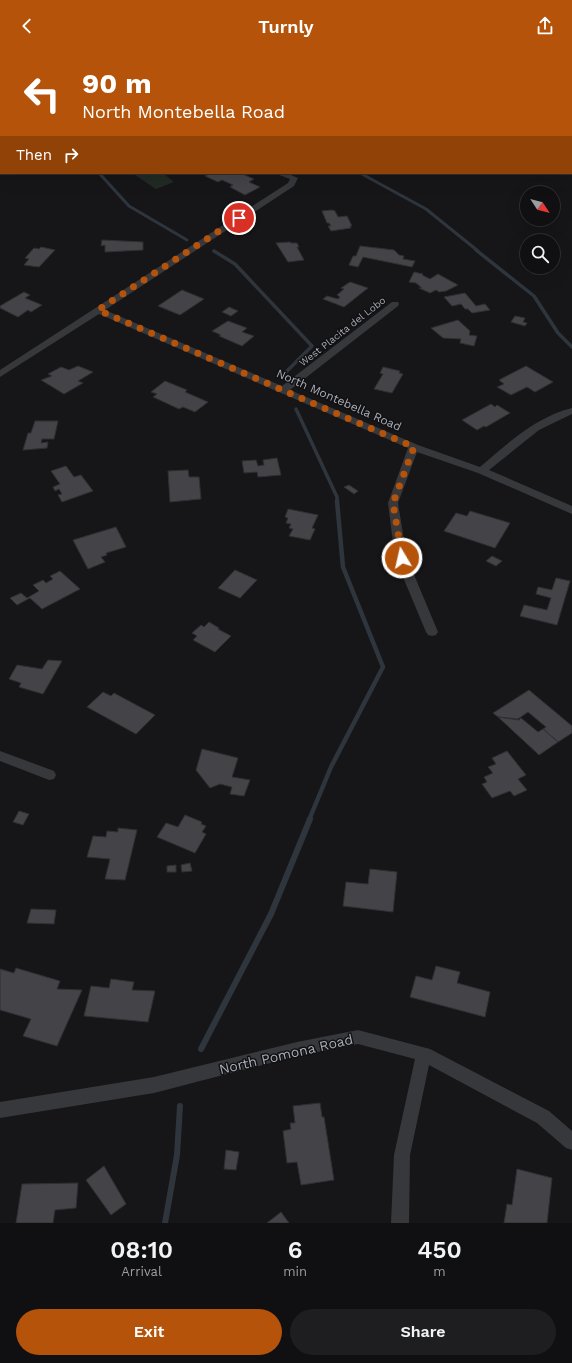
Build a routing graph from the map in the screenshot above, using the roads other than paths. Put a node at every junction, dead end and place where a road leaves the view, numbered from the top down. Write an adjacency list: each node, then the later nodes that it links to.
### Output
1 (281, 174): 3 (street)
2 (395, 304): 5 (street, West Placita del Lobo)
3 (98, 310): 4 (street); 5 (street, North Montebella Road)
4 (0, 374)
5 (283, 390): 7 (street, North Montebella Road)
6 (572, 411): 8 (street)
7 (414, 447): 8 (street, North Montebella Road); 10 (street)
8 (482, 471): 9 (street, North Montebella Road)
9 (572, 510)
10 (432, 632)
11 (0, 756): 12 (street)
12 (49, 775)
13 (424, 1054): 14 (street, North Pomona Road); 15 (street, North Pomona Road); 16 (street)
14 (0, 1110)
15 (572, 1142)
16 (400, 1223)

